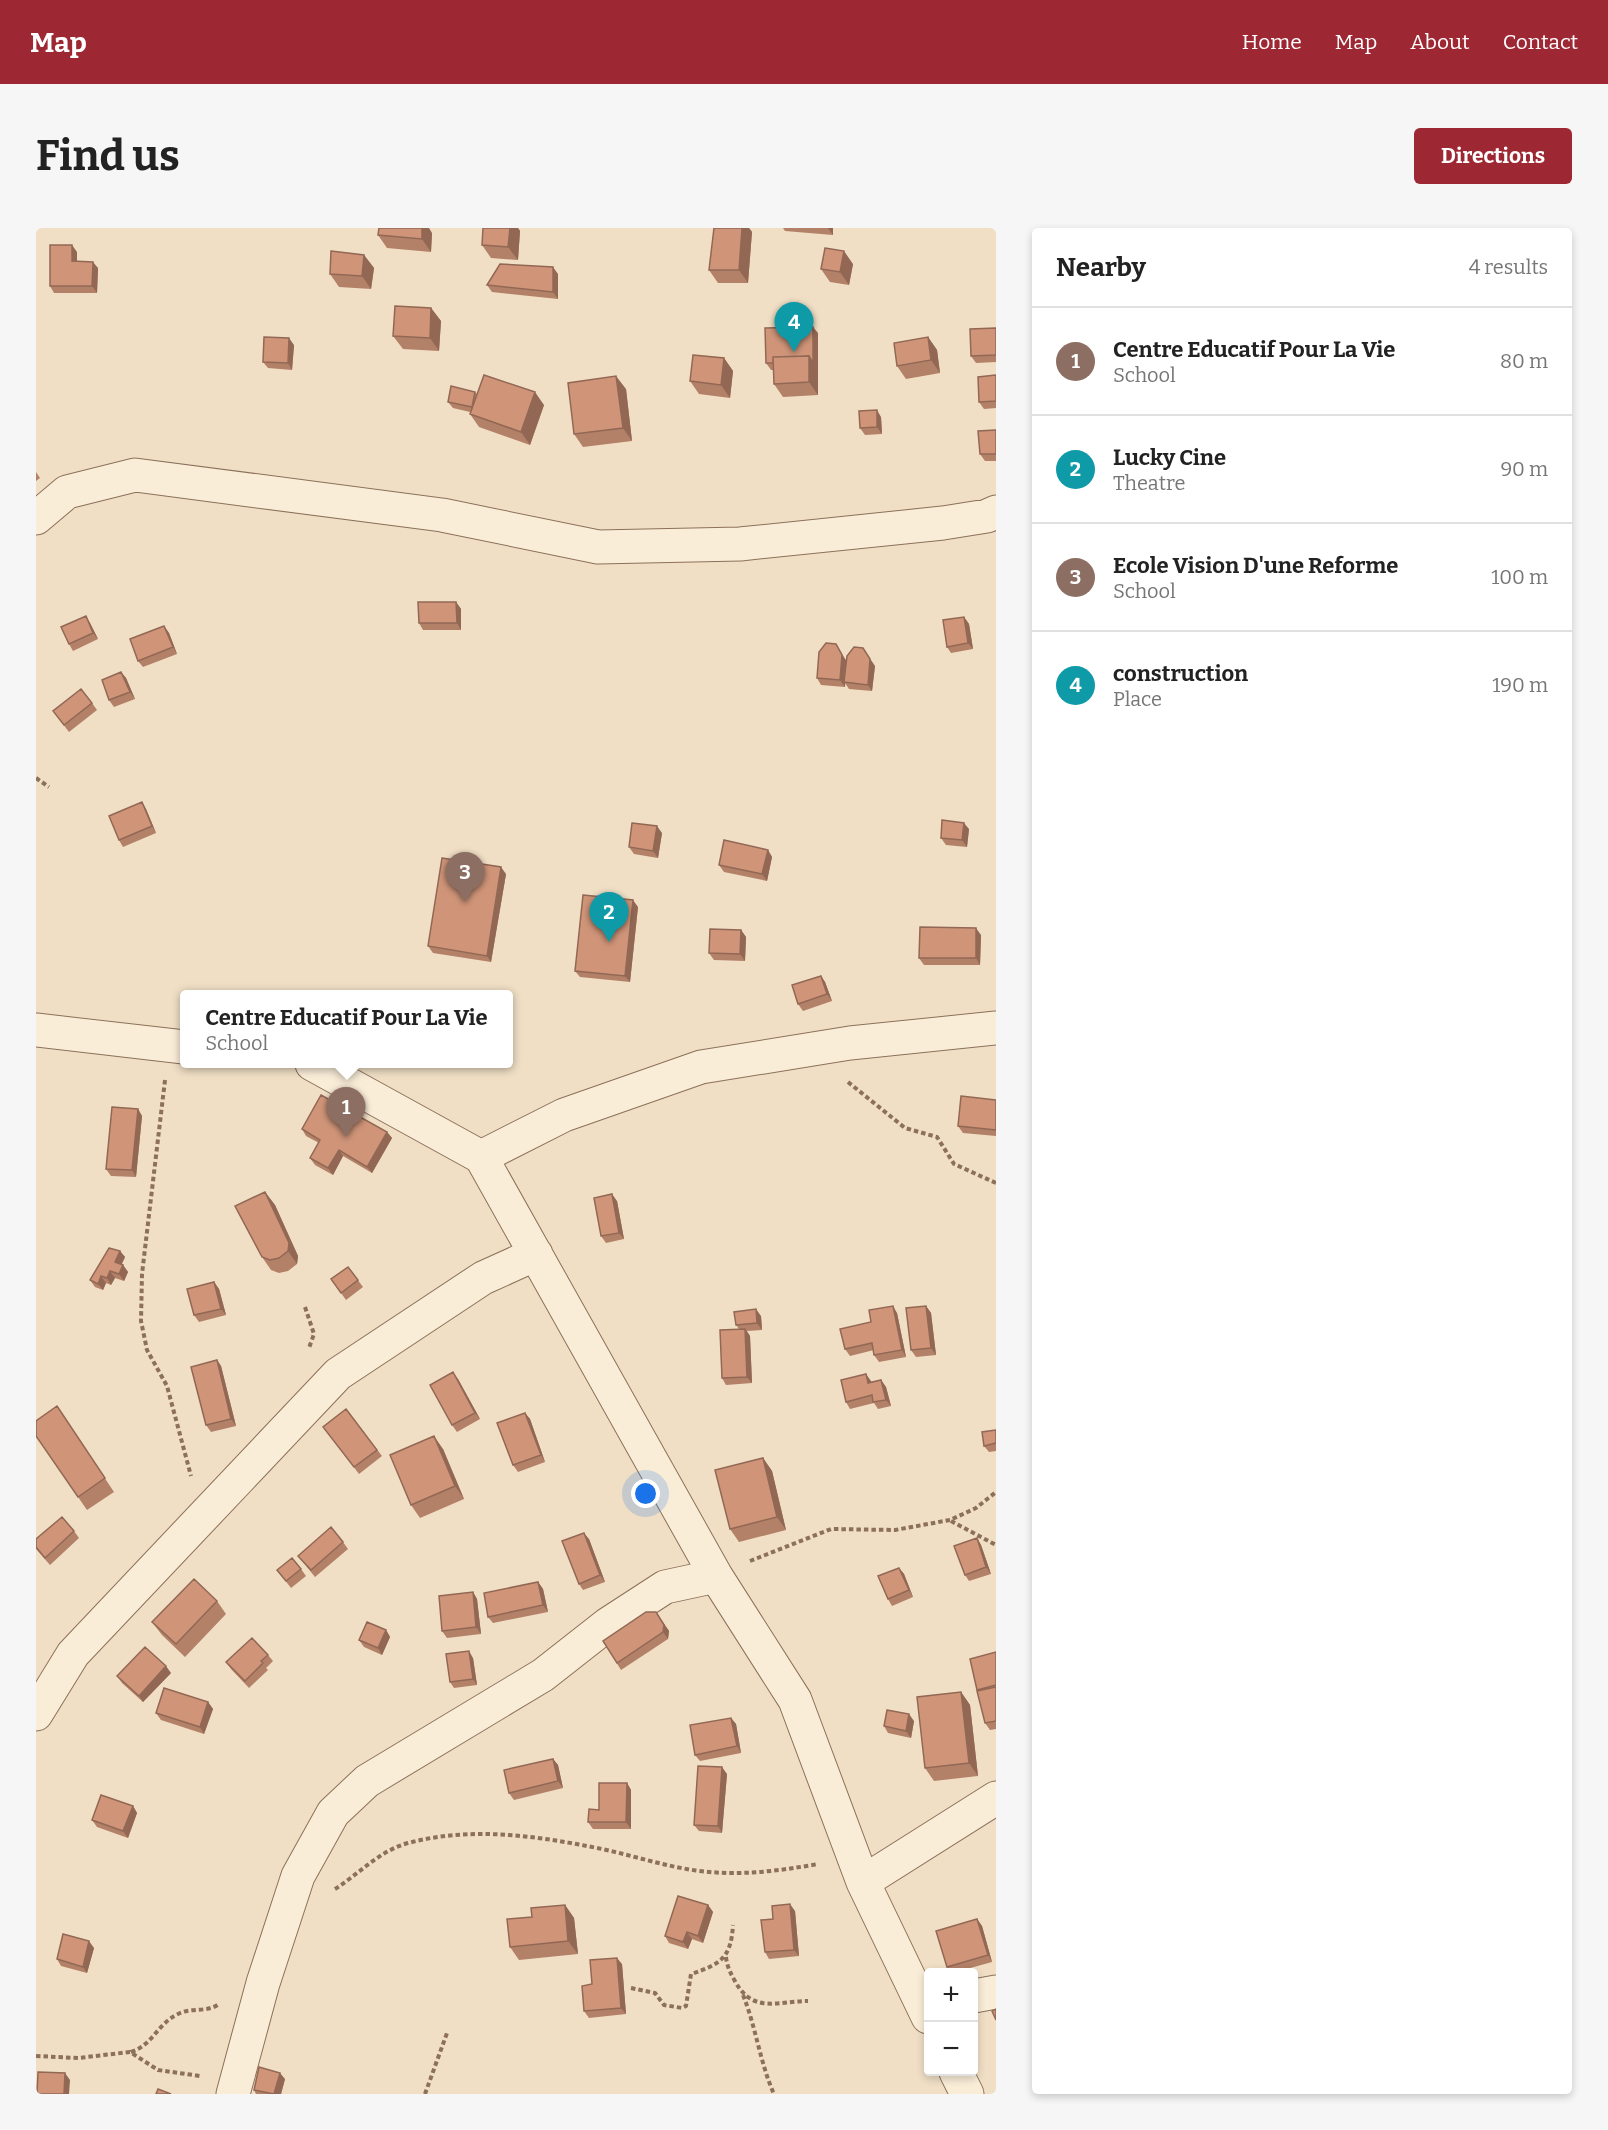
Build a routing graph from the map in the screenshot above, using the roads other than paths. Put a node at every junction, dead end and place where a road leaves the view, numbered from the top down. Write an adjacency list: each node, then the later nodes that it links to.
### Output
1 (996, 512): 2 (street)
2 (36, 518)
3 (996, 1028): 7 (street)
4 (36, 1030): 5 (street)
5 (176, 1047)
6 (319, 1068): 7 (street)
7 (481, 1156): 8 (street)
8 (536, 1254): 9 (street); 10 (street)
9 (716, 1576): 12 (street); 17 (street)
10 (36, 1714)
11 (996, 1798): 12 (street)
12 (859, 1870): 15 (street)
13 (996, 1992): 14 (street)
14 (978, 1995)
15 (924, 2004)
16 (958, 2076): 18 (street)
17 (235, 2089)
18 (967, 2094)

